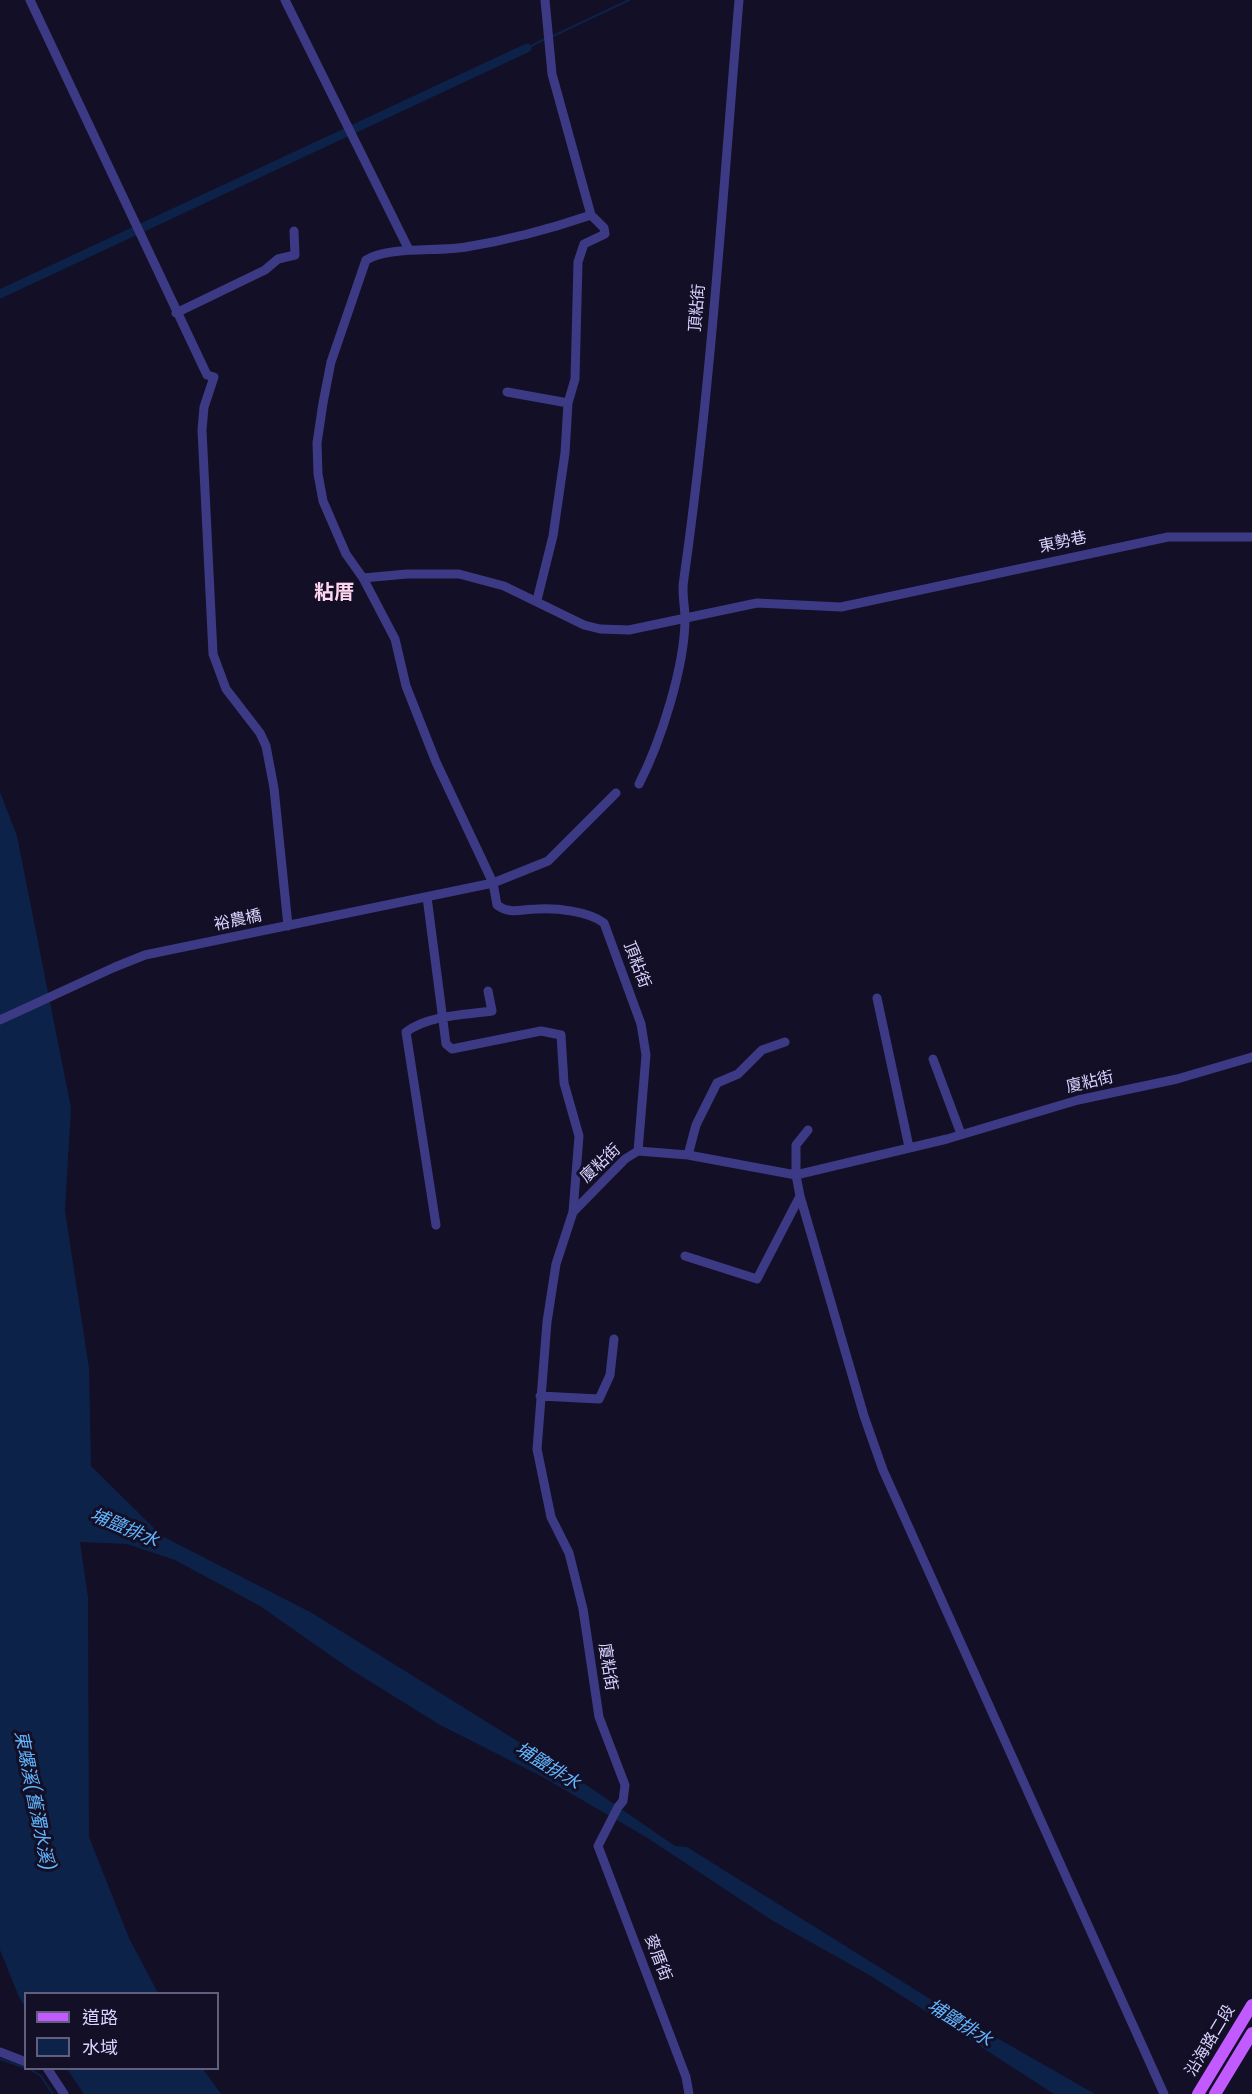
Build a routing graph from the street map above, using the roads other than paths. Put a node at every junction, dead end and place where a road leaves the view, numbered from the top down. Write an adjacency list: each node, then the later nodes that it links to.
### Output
1 (30, 0): 8 (street)
2 (285, 0): 7 (street)
3 (545, 0): 5 (street)
4 (739, 0): 14 (street, 頂粘街)
5 (591, 215): 7 (street, 頂粘街); 10 (street)
6 (294, 231): 8 (street)
7 (409, 250): 12 (street, 頂粘街)
8 (176, 313): 19 (street)
9 (507, 392): 10 (street)
10 (568, 403): 13 (street)
11 (1252, 537): 14 (street, 東勢巷)
12 (363, 578): 13 (street); 17 (street, 頂粘街)
13 (537, 600): 14 (street)
14 (685, 618): 15 (street, 頂粘街)
15 (639, 783)
16 (616, 793): 17 (street)
17 (493, 883): 18 (street, 裕農橋); 30 (street, 頂粘街)
18 (427, 897): 19 (street, 裕農橋); 22 (street)
19 (288, 926): 23 (street, 裕農橋)
20 (488, 991): 22 (street)
21 (877, 998): 29 (street)
22 (443, 1018): 34 (street); 35 (street)
23 (0, 1020)
24 (784, 1042): 31 (street)
25 (1252, 1058): 28 (street, 廈粘街)
26 (933, 1059): 28 (street)
27 (808, 1130): 32 (street)
28 (961, 1134): 29 (street, 廈粘街)
29 (909, 1147): 32 (street, 廈粘街)
30 (638, 1151): 31 (street, 廈粘街); 34 (street, 廈粘街)
31 (688, 1155): 32 (street, 廈粘街)
32 (796, 1175): 33 (street)
33 (800, 1196): 36 (street); 47 (street)
34 (573, 1212): 38 (street, 廈粘街)
35 (436, 1225)
36 (685, 1256)
37 (614, 1339): 38 (street)
38 (540, 1396): 39 (street, 廈粘街)
39 (603, 1833): 46 (street, 麥厝街)
40 (1252, 2005): 48 (main road, 沿海路二段)
41 (1252, 2033): 49 (main road, 沿海路二段)
42 (0, 2052): 43 (street)
43 (24, 2061)
44 (47, 2070): 45 (street)
45 (64, 2094)
46 (689, 2094)
47 (1164, 2094)
48 (1198, 2094)
49 (1215, 2094)

